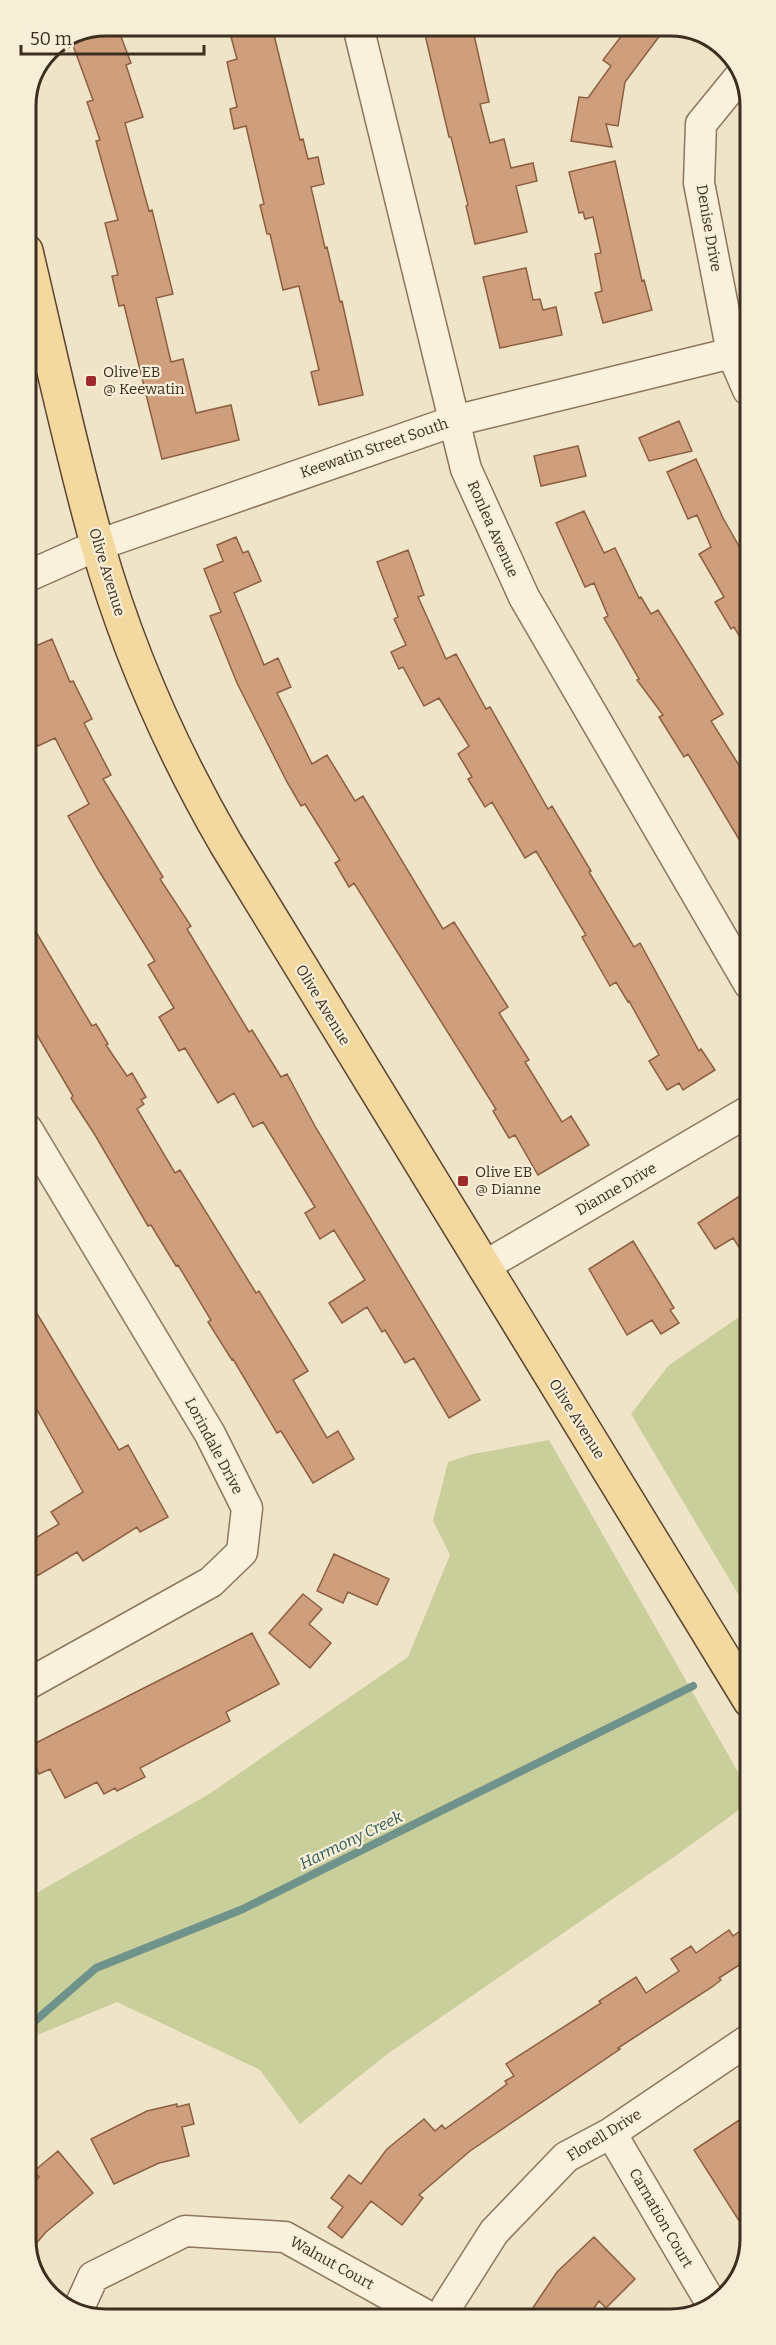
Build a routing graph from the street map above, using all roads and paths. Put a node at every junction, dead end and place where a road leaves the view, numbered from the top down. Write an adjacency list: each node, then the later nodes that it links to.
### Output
1 (360, 36): 6 (street, Ronlea Avenue)
2 (736, 81): 4 (street, Denise Drive)
3 (36, 296): 7 (main road, Olive Avenue)
4 (732, 353): 5 (street, Denise Drive); 6 (street, Keewatin Street South)
5 (740, 372)
6 (454, 421): 7 (street, Keewatin Street South); 9 (street, Ronlea Avenue)
7 (98, 545): 8 (street, Keewatin Street South); 12 (main road, Olive Avenue)
8 (36, 573)
9 (740, 969)
10 (740, 1116): 12 (street, Dianne Drive)
11 (36, 1144): 13 (street, Lorindale Drive)
12 (483, 1267): 14 (main road, Olive Avenue)
13 (36, 1679)
14 (740, 1685)
15 (740, 2046): 16 (street, Florell Drive)
16 (611, 2133): 17 (street, Carnation Court); 20 (street, Florell Drive)
17 (708, 2298)
18 (80, 2304): 19 (street, Walnut Court)
19 (416, 2309)
20 (446, 2309)

